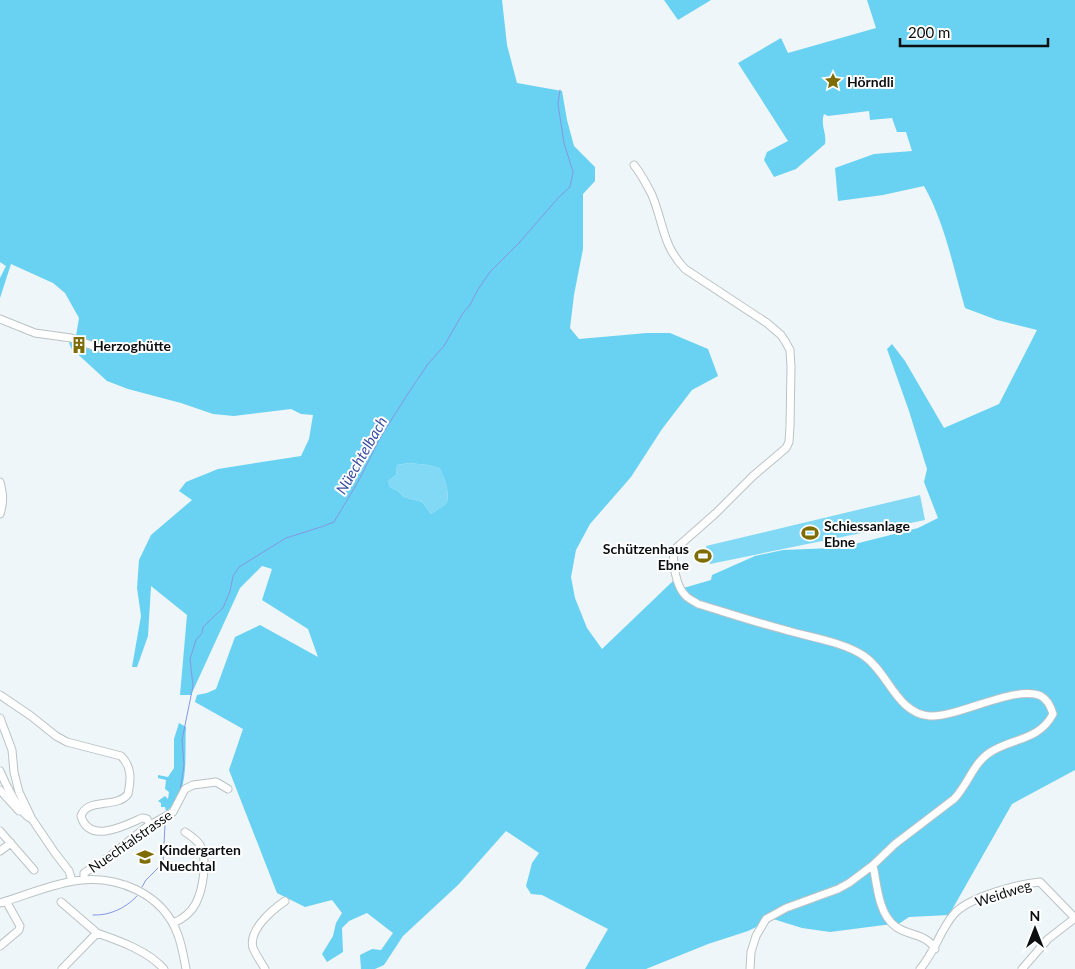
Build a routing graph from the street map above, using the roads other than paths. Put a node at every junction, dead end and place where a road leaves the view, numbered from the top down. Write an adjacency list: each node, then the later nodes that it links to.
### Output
1 (634, 165): 18 (street)
2 (0, 319): 3 (street)
3 (96, 347)
4 (0, 482): 5 (street)
5 (0, 514)
6 (0, 695): 13 (street)
7 (0, 718): 12 (street)
8 (0, 771): 11 (street)
9 (228, 789): 13 (street, Nuechtalstrasse)
10 (0, 790): 11 (street)
11 (22, 812): 12 (street)
12 (32, 819): 21 (street)
13 (150, 825): 20 (street, Nuechtalstrasse)
14 (0, 831): 16 (street)
15 (185, 832): 26 (street)
16 (11, 843): 17 (street); 19 (street)
17 (0, 851)
18 (873, 865): 29 (street); 34 (street)
19 (34, 870)
20 (84, 880): 21 (street); 26 (street)
21 (72, 881): 23 (street)
22 (285, 900): 33 (street)
23 (3, 902): 28 (street)
24 (61, 902): 27 (street)
25 (1075, 918): 29 (street, Weidweg); 36 (street)
26 (173, 923): 32 (street)
27 (97, 933): 30 (street); 31 (street)
28 (0, 946)
29 (935, 949): 35 (street, Weidweg)
30 (65, 968)
31 (164, 969)
32 (186, 969)
33 (265, 969)
34 (750, 969)
35 (920, 969)
36 (1022, 969)

